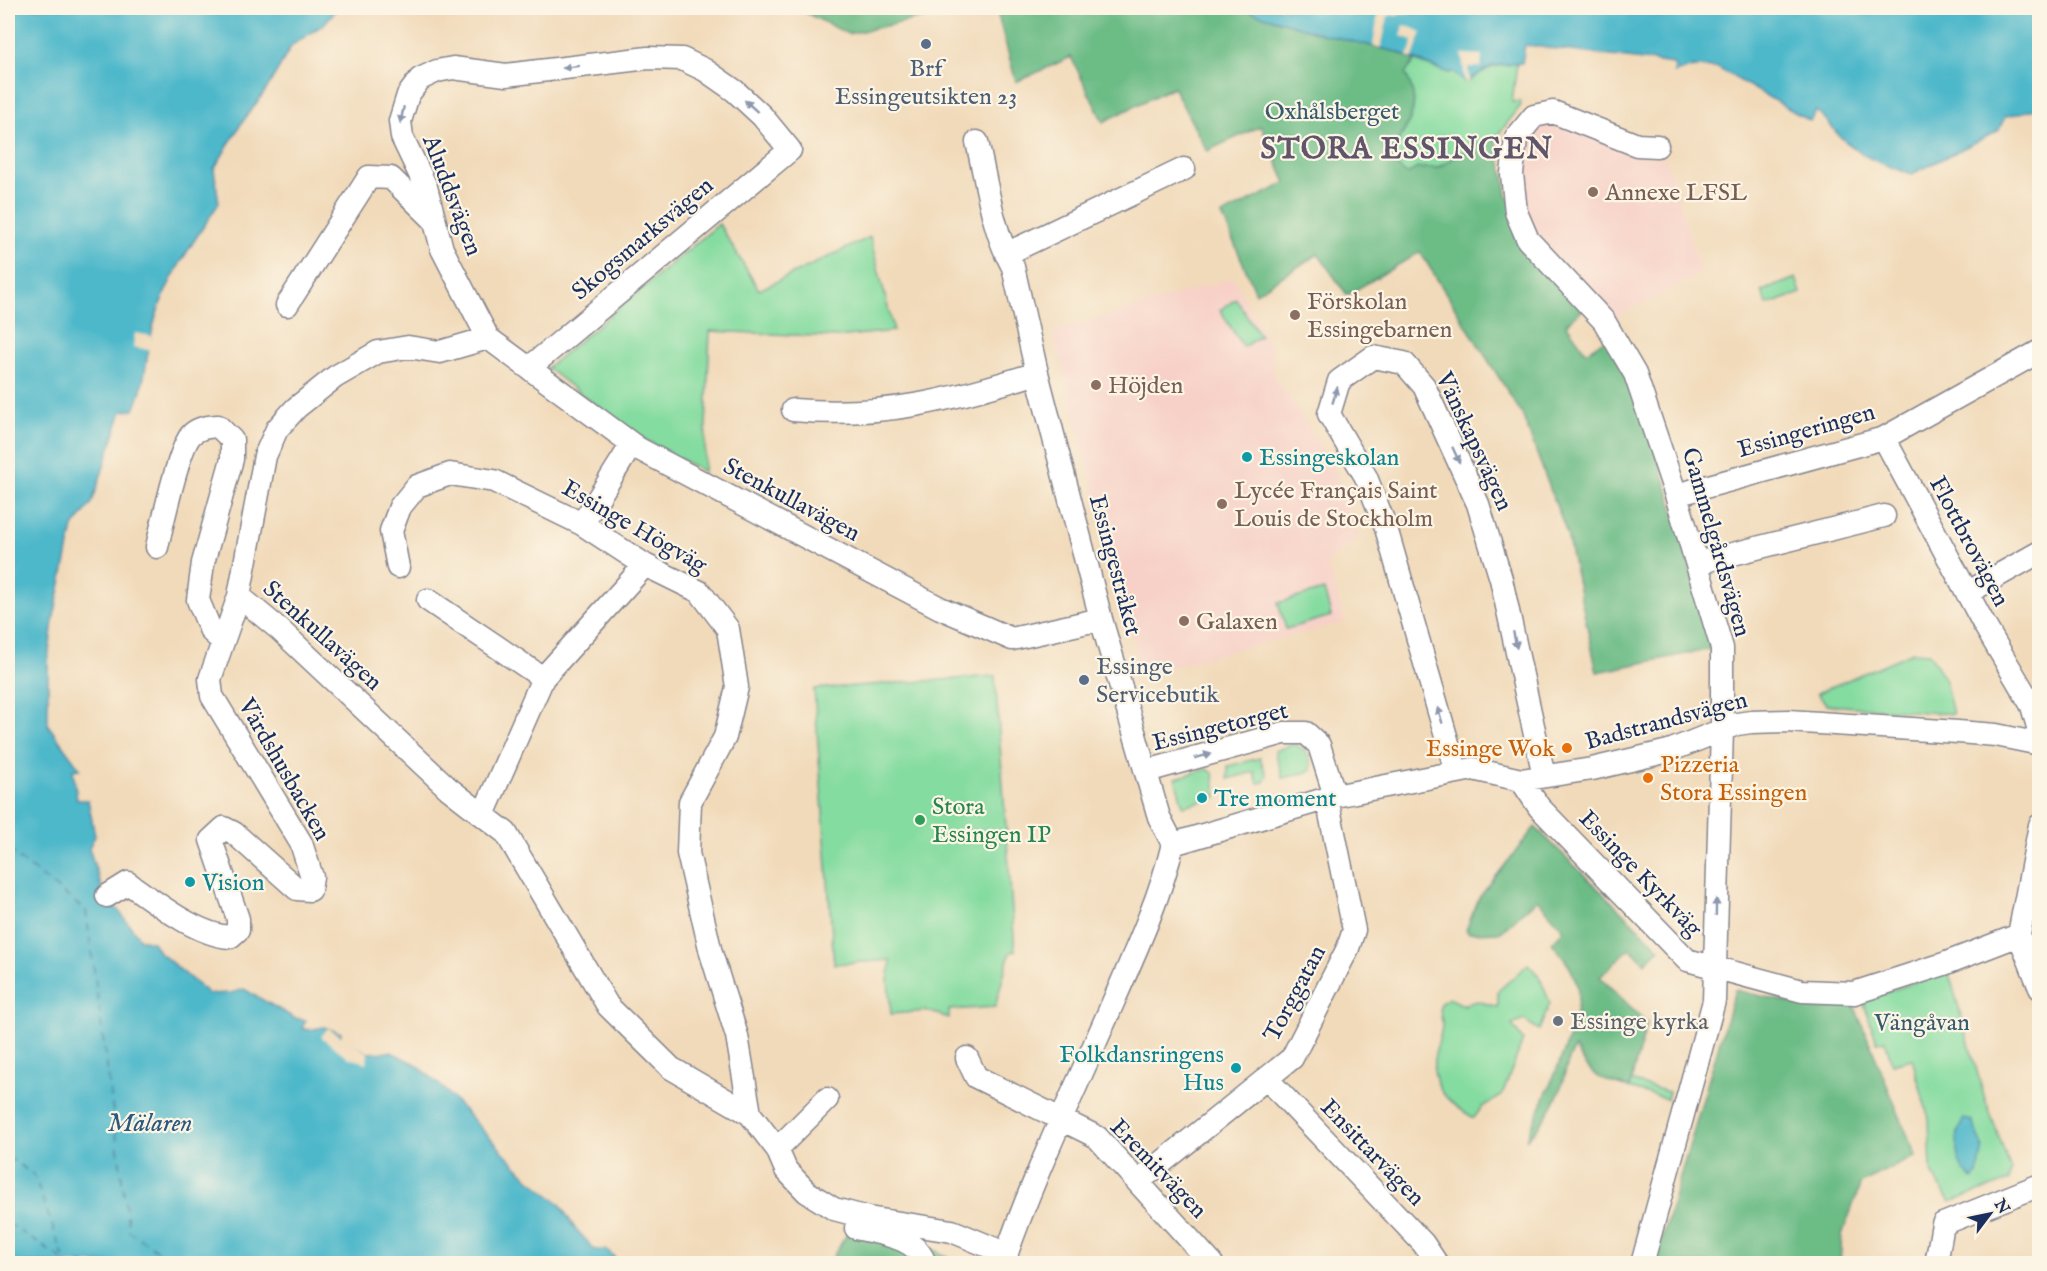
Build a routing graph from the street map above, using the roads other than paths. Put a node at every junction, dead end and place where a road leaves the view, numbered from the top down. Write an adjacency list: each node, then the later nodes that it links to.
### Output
1 (977, 142): 6 (street, Essingestråket)
2 (1657, 146): 15 (street, Gammelgårdsvägen)
3 (790, 150): 5 (street, Aluddsvägen, one-way to 5); 10 (street, Skogsmarksvägen)
4 (1184, 169): 6 (street)
5 (436, 222): 7 (street); 8 (street, Aluddsvägen)
6 (1006, 254): 11 (street, Essingestråket)
7 (287, 305)
8 (488, 338): 10 (street, Stenkullavägen); 24 (street, Stenkullavägen)
9 (2040, 351): 13 (street, Essingeringen)
10 (529, 368): 14 (street, Stenkullavägen)
11 (1037, 373): 12 (street); 26 (street, Essingestråket)
12 (793, 410)
13 (1884, 438): 15 (street, Essingeringen); 23 (street, Flottbrovägen)
14 (632, 444): 17 (street); 26 (street, Stenkullavägen)
15 (1676, 495): 20 (street, Gammelgårdsvägen)
16 (1884, 516): 20 (street)
17 (582, 524): 21 (street, Essinge Högväg); 22 (street, Essinge Högväg)
18 (157, 548): 27 (street)
19 (2040, 552): 23 (street)
20 (1697, 563): 29 (street, Gammelgårdsvägen)
21 (645, 565): 28 (street); 47 (street, Essinge Högväg)
22 (398, 567)
23 (1967, 593): 30 (street, Flottbrovägen)
24 (239, 596): 27 (street, Värdshusbacken); 37 (street, Stenkullavägen)
25 (428, 600): 28 (street)
26 (1101, 619): 32 (street, Essingestråket)
27 (221, 640): 40 (street, Värdshusbacken)
28 (543, 678): 37 (street)
29 (1722, 730): 31 (street, Badstrandsvägen); 34 (street, Badstrandsvägen); 42 (street, Gammelgårdsvägen, one-way to 29)
30 (2040, 734)
31 (2040, 744)
32 (1147, 771): 36 (street, Essingetorget, one-way to 36); 39 (street, Essingestråket)
33 (1456, 771): 34 (street, Vänskapsvägen, one-way to 34); 35 (street, Badstrandsvägen); 36 (street, Badstrandsvägen)
34 (1544, 776): 35 (street, Badstrandsvägen)
35 (1521, 780): 42 (street, Essinge Kyrkväg)
36 (1331, 798): 39 (street, Badstrandsvägen); 45 (street, Torggatan)
37 (483, 815): 47 (street, Stenkullavägen)
38 (2040, 825): 41 (street)
39 (1173, 844): 48 (street)
40 (107, 896)
41 (2019, 935): 42 (street, Essinge Kyrkväg); 43 (street)
42 (1715, 965): 58 (street, Gammelgårdsvägen)
43 (2040, 988)
44 (966, 1058): 48 (street)
45 (1268, 1080): 50 (street, Torggatan); 57 (street, Ensittarvägen)
46 (827, 1099): 49 (street)
47 (750, 1114): 49 (street, Stenkullavägen)
48 (1061, 1119): 50 (street, Eremitvägen); 53 (street)
49 (777, 1149): 52 (street, Stenkullavägen)
50 (1139, 1181): 56 (street, Eremitvägen)
51 (2040, 1185): 54 (street)
52 (834, 1209): 53 (street, Stenkullavägen); 55 (street)
53 (1005, 1259)
54 (1942, 1259)
55 (925, 1263)
56 (1212, 1263)
57 (1437, 1263)
58 (1642, 1263)

